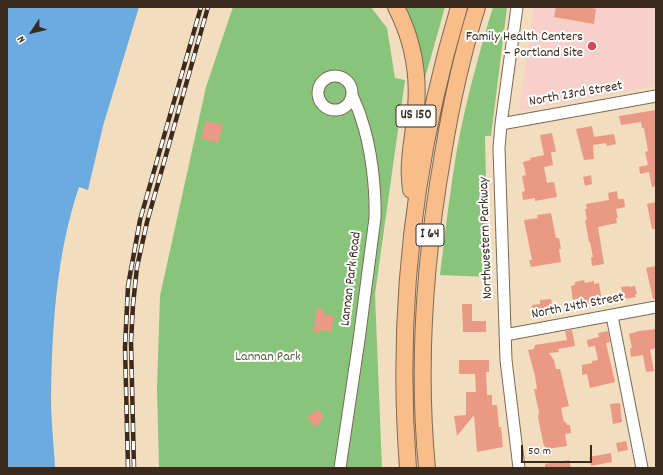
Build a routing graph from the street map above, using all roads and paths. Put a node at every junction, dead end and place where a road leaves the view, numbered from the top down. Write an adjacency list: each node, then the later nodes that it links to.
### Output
1 (396, 7): 8 (highway, US 150)
2 (460, 7): 8 (highway, I 64)
3 (478, 7): 14 (highway, I 64)
4 (517, 7): 7 (street, Northwestern Parkway)
5 (352, 95): 12 (street, Lannan Park Road)
6 (656, 96): 7 (street, North 23rd Street)
7 (501, 124): 11 (street, Northwestern Parkway)
8 (413, 227): 13 (highway, I 64)
9 (656, 307): 10 (street, North 24th Street)
10 (612, 316): 11 (street, North 24th Street); 16 (street)
11 (505, 335): 15 (street, Northwestern Parkway)
12 (340, 468)
13 (408, 468)
14 (427, 468)
15 (519, 468)
16 (642, 468)

